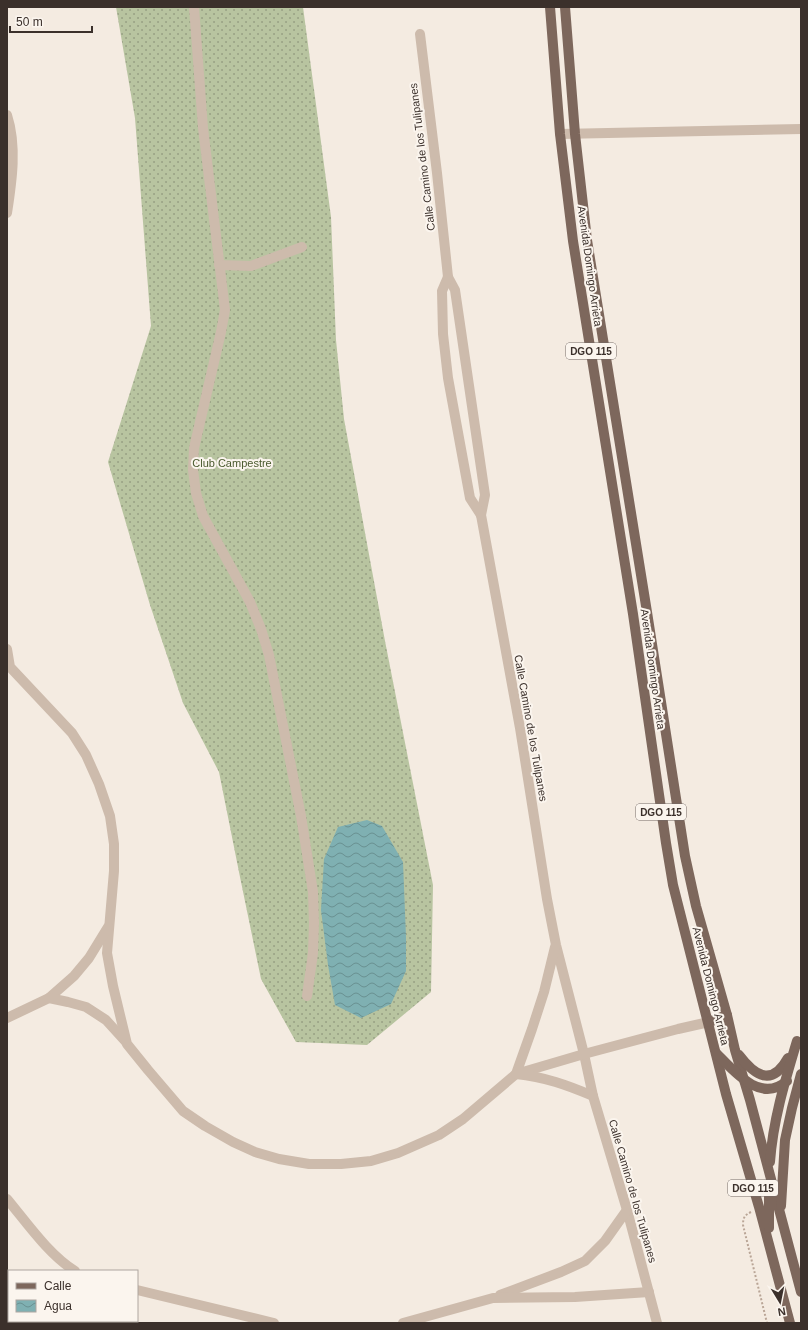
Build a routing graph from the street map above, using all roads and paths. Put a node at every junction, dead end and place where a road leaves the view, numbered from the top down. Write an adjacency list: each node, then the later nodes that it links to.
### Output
1 (194, 7): 13 (street)
2 (550, 7): 7 (main road, Avenida Domingo Arrieta / DGO 115)
3 (564, 7): 8 (main road, Avenida Domingo Arrieta / DGO 115)
4 (420, 34): 14 (street, Calle Camino de los Tulipanes)
5 (7, 115): 9 (street)
6 (801, 128): 8 (street)
7 (560, 134): 8 (street); 11 (main road, Avenida Domingo Arrieta / DGO 115)
8 (575, 134): 10 (main road, Avenida Domingo Arrieta / DGO 115)
9 (7, 213)
10 (587, 240): 11 (main road); 16 (main road, Avenida Domingo Arrieta / DGO 115)
11 (573, 241): 17 (main road, Avenida Domingo Arrieta / DGO 115)
12 (302, 246): 13 (street)
13 (219, 265): 22 (street)
14 (448, 277): 15 (street, Calle Camino de los Tulipanes); 15 (street, Calle Camino de los Tulipanes)
15 (482, 515): 21 (street, Calle Camino de los Tulipanes)
16 (647, 612): 17 (main road); 24 (main road, Avenida Domingo Arrieta / DGO 115)
17 (633, 614): 26 (main road, Avenida Domingo Arrieta / DGO 115)
18 (7, 649): 19 (street)
19 (8, 666): 20 (street)
20 (109, 925): 23 (street); 28 (street)
21 (556, 945): 31 (street, Calle Camino de los Tulipanes); 33 (street, Calle Camino de los Tulipanes)
22 (307, 996)
23 (49, 998): 25 (street); 28 (street)
24 (727, 1016): 26 (main road); 29 (main road, Avenida Domingo Arrieta / DGO 115)
25 (7, 1018)
26 (709, 1022): 30 (main road, Avenida Domingo Arrieta / DGO 115); 31 (street)
27 (799, 1039): 29 (main road); 36 (main road)
28 (127, 1044): 33 (street)
29 (735, 1050): 35 (main road, Avenida Domingo Arrieta / DGO 115)
30 (716, 1053): 35 (main road); 40 (main road, Avenida Domingo Arrieta / DGO 115)
31 (584, 1054): 33 (street); 37 (street, Calle Camino de los Tulipanes)
32 (801, 1069): 36 (main road)
33 (516, 1074): 37 (street)
34 (801, 1074): 42 (main road)
35 (744, 1080): 36 (main road); 38 (main road, Avenida Domingo Arrieta / DGO 115)
36 (784, 1084): 38 (main road)
37 (593, 1096): 41 (street, Calle Camino de los Tulipanes)
38 (769, 1172): 42 (main road, Avenida Domingo Arrieta / DGO 115); 43 (main road)
39 (7, 1199): 44 (street)
40 (759, 1207): 43 (main road, Avenida Domingo Arrieta / DGO 115); 52 (path)
41 (627, 1210): 47 (street, Calle Camino de los Tulipanes); 48 (street)
42 (780, 1216): 45 (main road, Avenida Domingo Arrieta / DGO 115)
43 (769, 1246): 53 (main road, Avenida Domingo Arrieta / DGO 115)
44 (74, 1270)
45 (800, 1286)
46 (138, 1290): 49 (street)
47 (649, 1292): 48 (street); 51 (street, Calle Camino de los Tulipanes)
48 (493, 1298): 50 (street)
49 (274, 1323)
50 (403, 1323)
51 (657, 1323)
52 (767, 1323)
53 (790, 1323)

